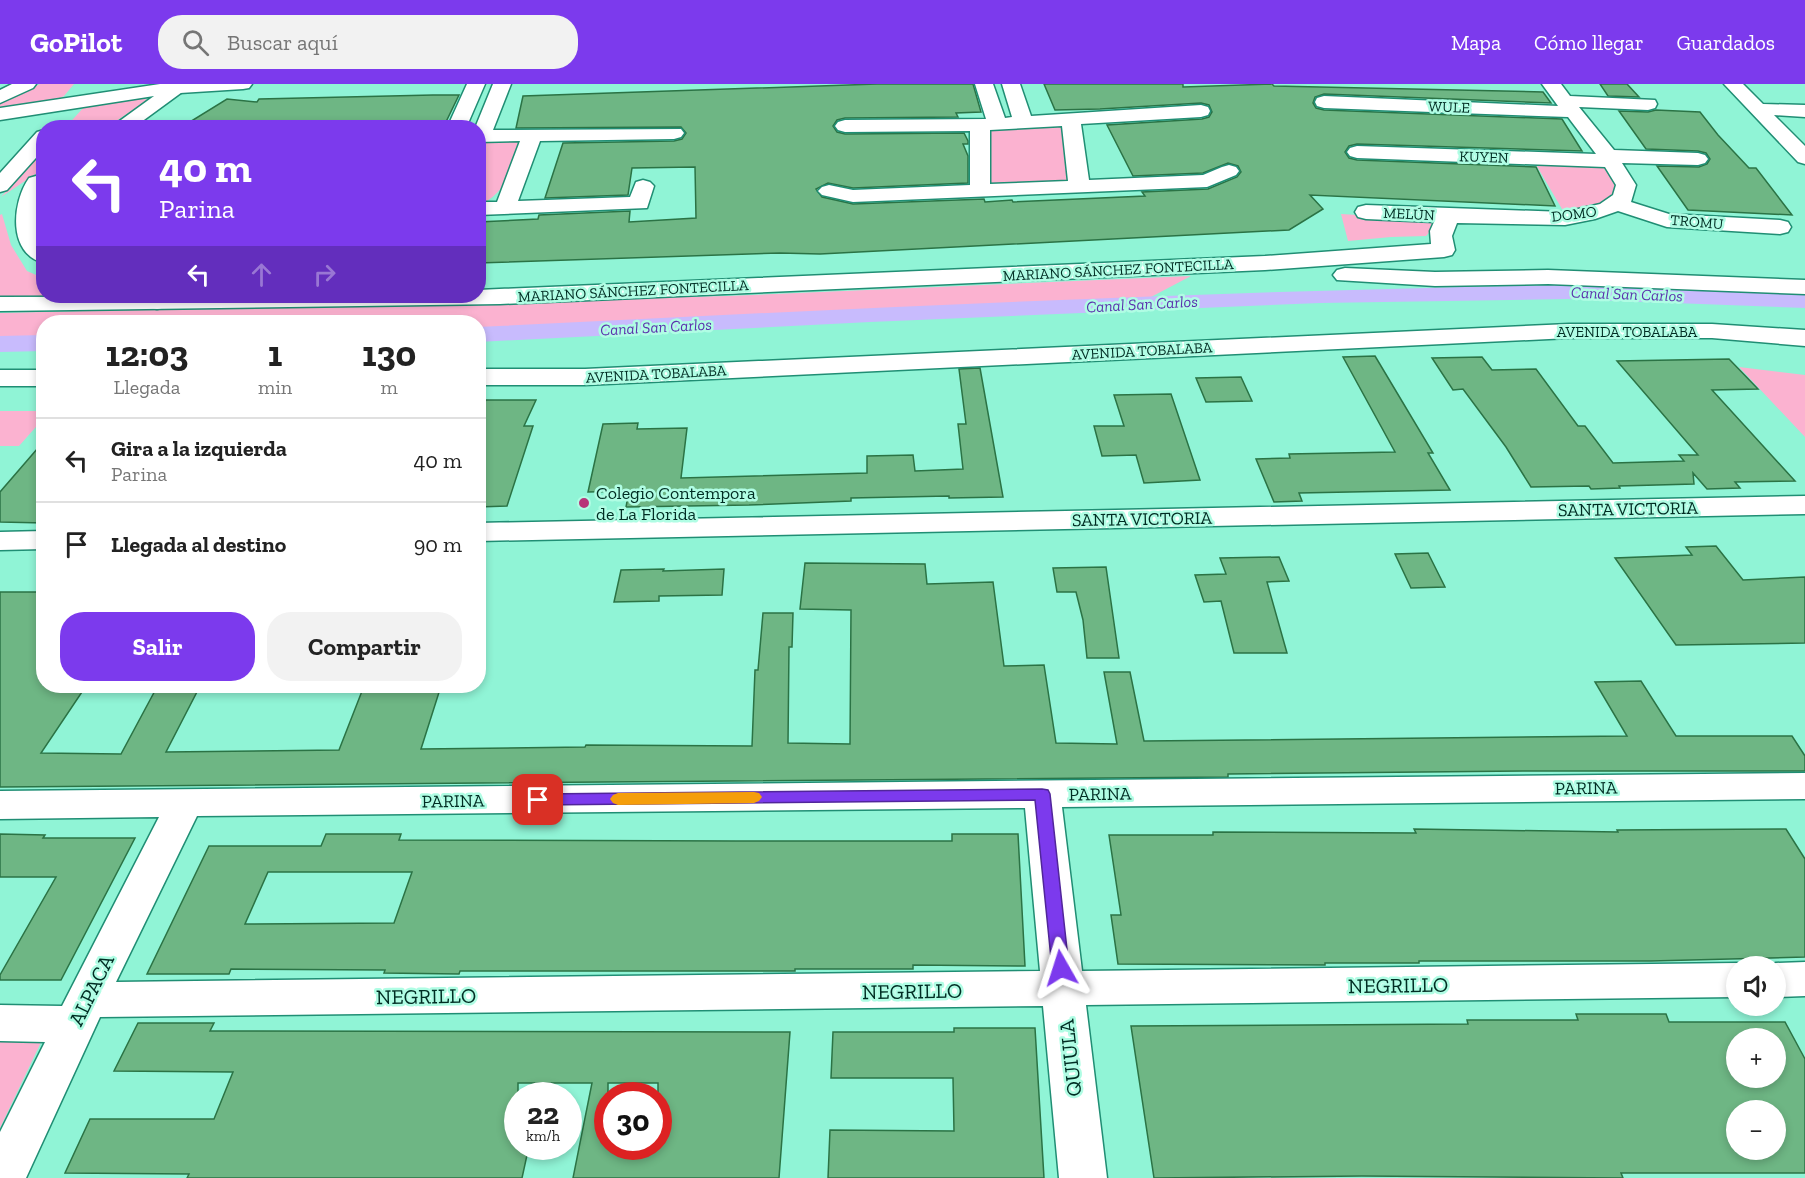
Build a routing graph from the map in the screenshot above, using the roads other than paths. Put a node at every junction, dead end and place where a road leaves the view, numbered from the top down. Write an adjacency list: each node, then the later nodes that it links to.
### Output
1 (88, 84): 13 (street)
2 (243, 84): 11 (street)
3 (476, 84): 23 (street)
4 (502, 84): 25 (street)
5 (984, 84): 27 (street)
6 (1011, 84): 26 (street)
7 (1551, 84): 16 (street, DOMO)
8 (1733, 84): 17 (street)
9 (0, 86): 10 (street)
10 (23, 86): 12 (street)
11 (183, 86): 13 (street); 22 (street)
12 (0, 97)
13 (75, 100): 20 (street); 21 (street)
14 (1324, 102): 16 (street, WULE)
15 (1648, 104): 16 (street, WULE)
16 (1570, 107): 34 (street, DOMO)
17 (1758, 109): 19 (street); 35 (street)
18 (1201, 111): 24 (street)
19 (1805, 111)
20 (0, 114)
21 (58, 120)
22 (131, 120)
23 (460, 120)
24 (1071, 121): 26 (street); 42 (street)
25 (486, 122)
26 (1024, 123): 27 (street)
27 (989, 125): 28 (street); 44 (street)
28 (845, 126)
29 (674, 133): 30 (street)
30 (532, 135): 31 (street); 48 (street)
31 (486, 136)
32 (36, 145): 38 (street)
33 (1357, 152): 34 (street, KUYEN)
34 (1609, 158): 36 (street, KUYEN); 46 (street, DOMO)
35 (1805, 158)
36 (1698, 159)
37 (1229, 171): 42 (street)
38 (3, 180)
39 (36, 182): 45 (street)
40 (36, 186): 52 (street)
41 (643, 186): 48 (street)
42 (1079, 186): 44 (street)
43 (829, 191): 44 (street)
44 (980, 192)
45 (0, 204)
46 (1617, 204): 50 (street, DOMO); 51 (street, TROMU)
47 (486, 208): 48 (street)
48 (505, 208)
49 (1366, 212): 50 (street, MELÚN)
50 (1452, 216): 53 (street, MARIANO SÁNCHEZ FONTECILLA)
51 (1780, 227)
52 (36, 248)
53 (1266, 263): 54 (street, MARIANO SÁNCHEZ FONTECILLA); 55 (street, MARIANO SÁNCHEZ FONTECILLA)
54 (1805, 287)
55 (486, 297)
56 (78, 303): 57 (street, MARIANO SÁNCHEZ FONTECILLA)
57 (0, 304)
58 (1805, 338): 59 (street, AVENIDA TOBALABA)
59 (486, 377)
60 (0, 378): 61 (street)
61 (36, 378)
62 (1805, 505): 63 (street, SANTA VICTORIA)
63 (486, 532)
64 (36, 540): 65 (street)
65 (0, 541)
66 (1801, 792): 67 (street, PARINA)
67 (1042, 794): 68 (street, PARINA); 73 (street, QUIULA)
68 (184, 804): 69 (street, PARINA); 74 (street, ALPACA)
69 (0, 806)
70 (1805, 979): 72 (street)
71 (1726, 980): 73 (street, NEGRILLO)
72 (1786, 980)
73 (1063, 989): 74 (street, NEGRILLO); 77 (street, QUIULA)
74 (81, 1012): 75 (street, NEGRILLO); 76 (street, ALPACA)
75 (0, 1023)
76 (2, 1178)
77 (1083, 1178)

